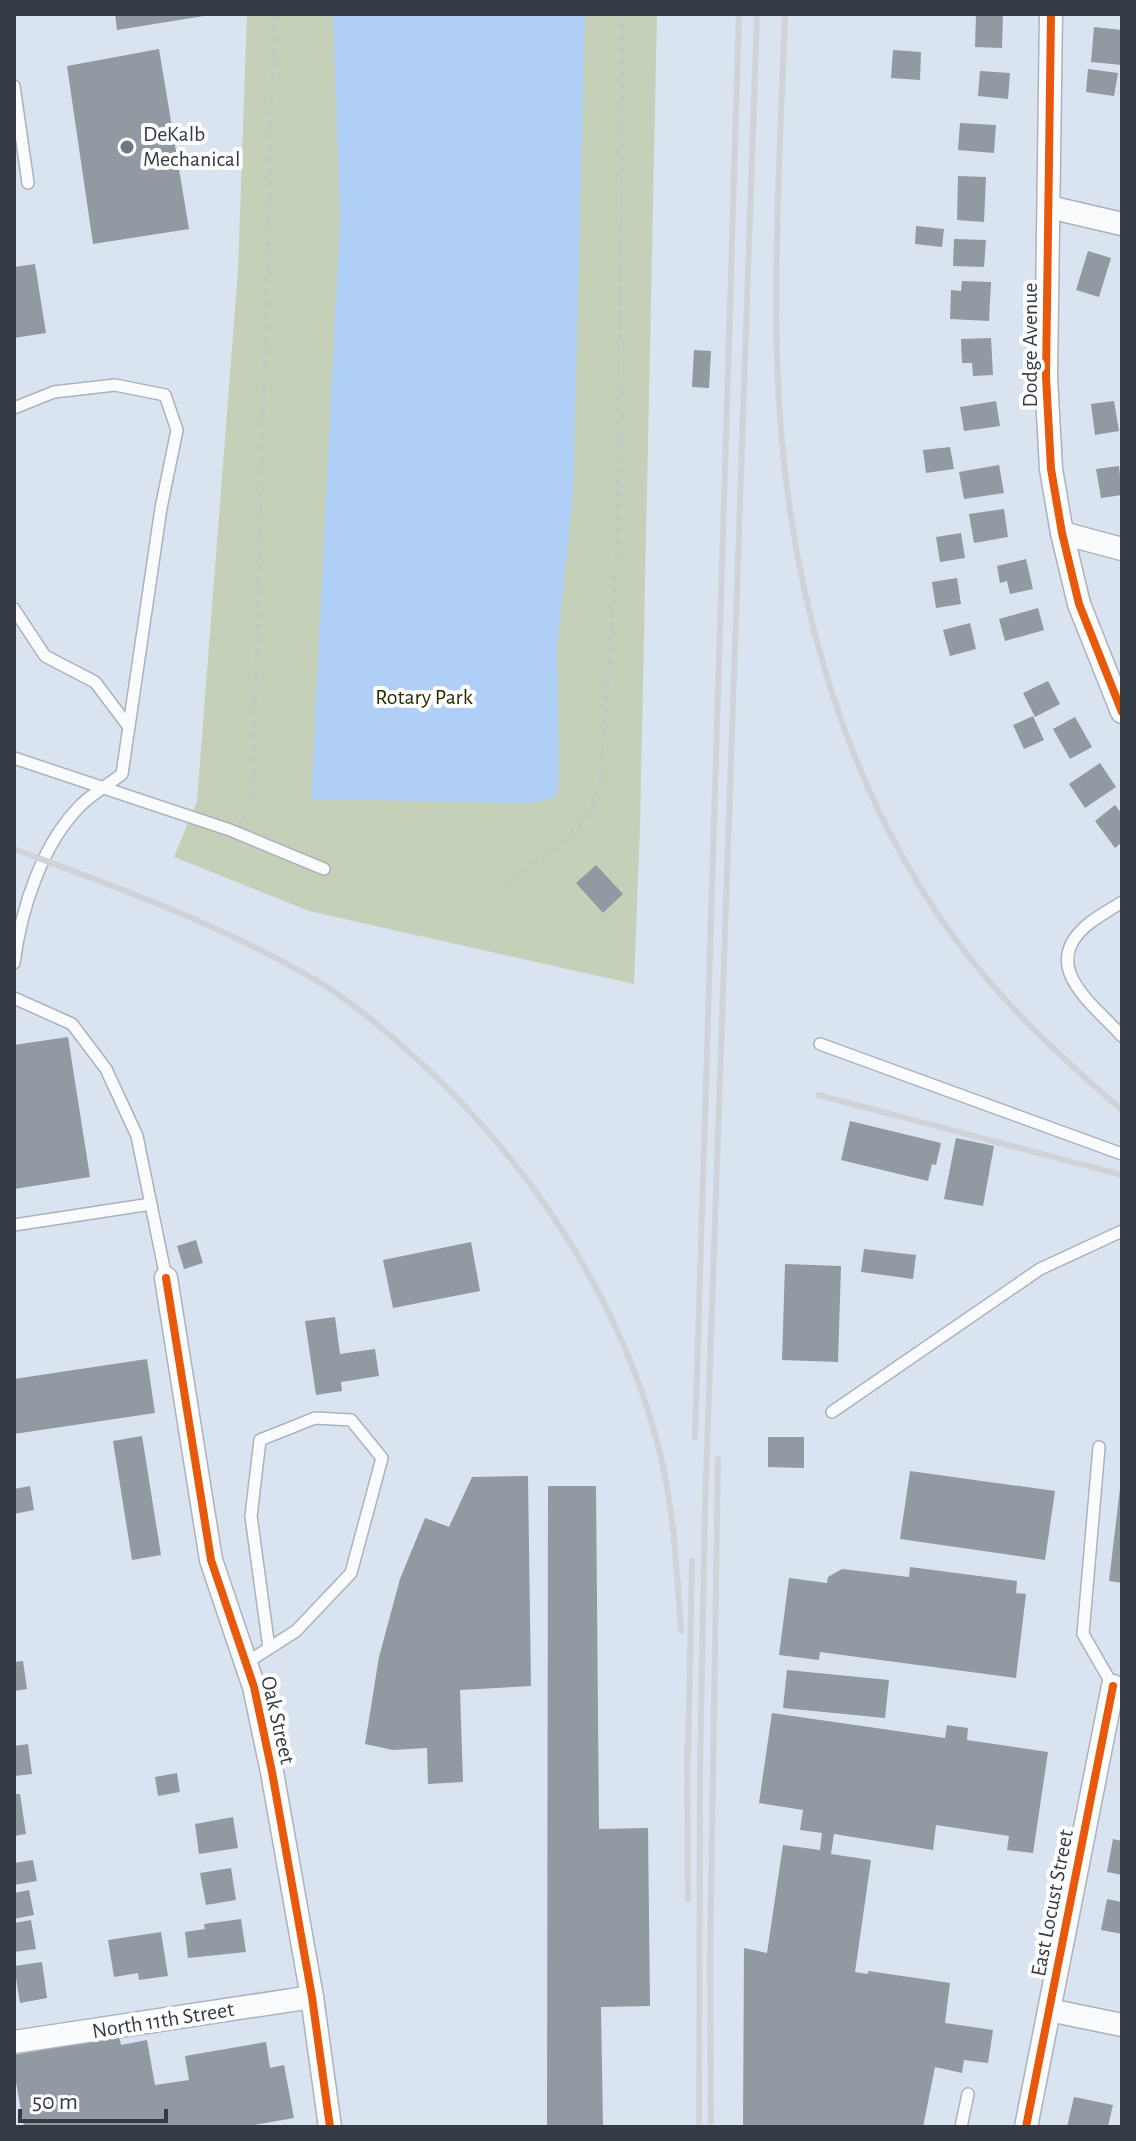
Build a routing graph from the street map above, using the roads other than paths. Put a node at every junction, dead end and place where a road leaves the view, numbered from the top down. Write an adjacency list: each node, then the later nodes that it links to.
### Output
1 (1051, 14): 4 (street, Dodge Avenue)
2 (14, 86): 3 (lane)
3 (28, 183)
4 (1049, 207): 5 (street); 7 (street, Dodge Avenue)
5 (1122, 224)
6 (14, 408): 11 (lane)
7 (1062, 533): 8 (street); 10 (street, Dodge Avenue)
8 (1122, 549)
9 (14, 609): 11 (lane)
10 (1122, 712)
11 (129, 727): 13 (lane)
12 (14, 758): 13 (lane)
13 (103, 788): 14 (lane); 16 (lane)
14 (324, 869)
15 (1122, 902): 18 (lane)
16 (14, 963)
17 (14, 998): 21 (lane)
18 (1122, 1036)
19 (820, 1044): 20 (lane)
20 (1122, 1154)
21 (151, 1204): 22 (lane); 24 (lane)
22 (14, 1225)
23 (1122, 1231): 25 (lane)
24 (166, 1278): 28 (street, Oak Street)
25 (832, 1412)
26 (1099, 1447): 29 (lane)
27 (269, 1648): 27 (lane); 28 (lane)
28 (246, 1663): 30 (street, Oak Street)
29 (1113, 1686): 31 (street, East Locust Street)
30 (312, 1997): 33 (street, North 11th Street); 35 (street, Oak Street)
31 (1049, 2010): 32 (street); 37 (street, East Locust Street)
32 (1122, 2025)
33 (14, 2042)
34 (968, 2094): 36 (lane)
35 (330, 2127)
36 (961, 2127)
37 (1026, 2127)

